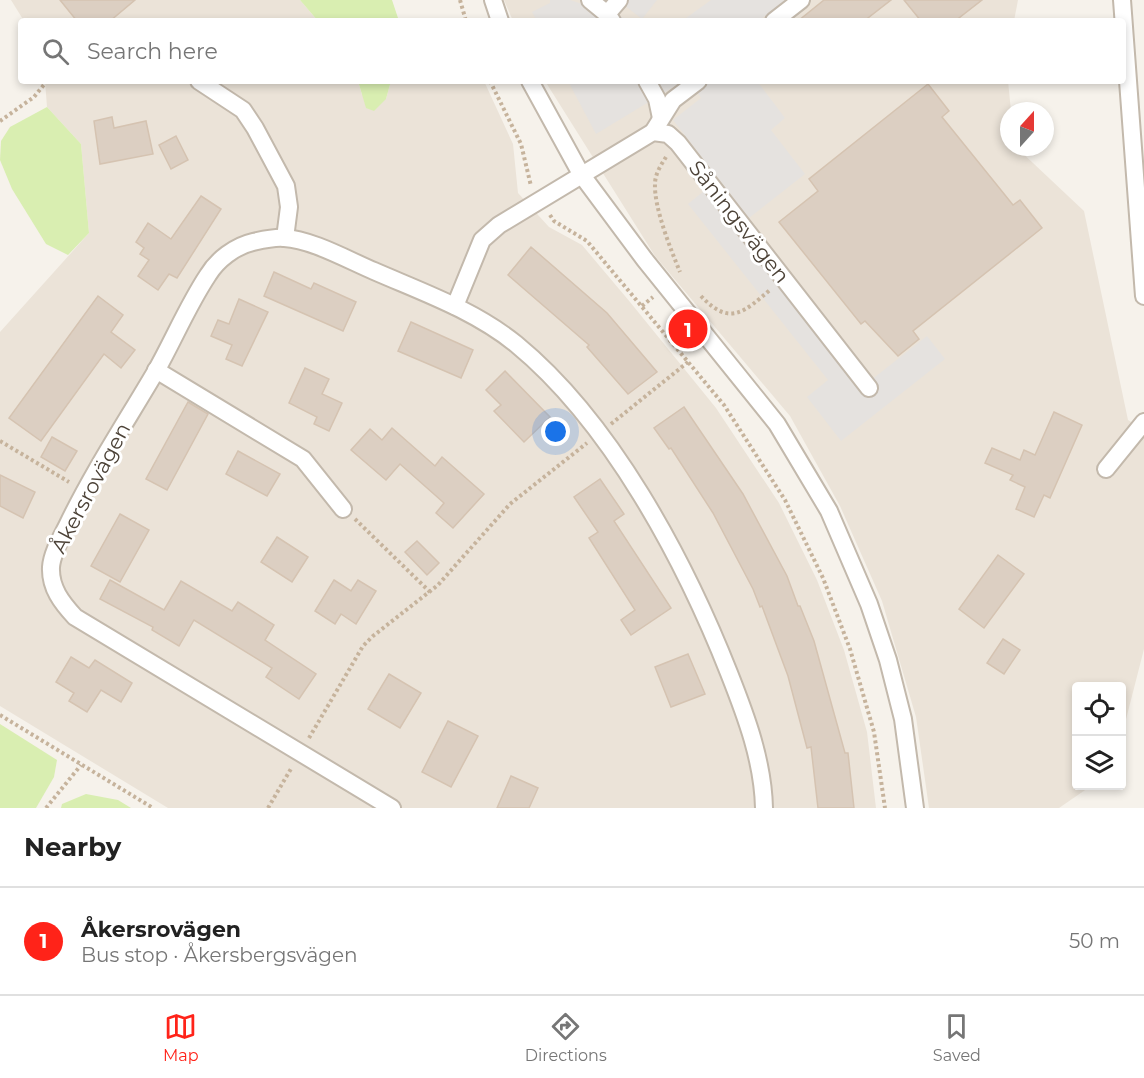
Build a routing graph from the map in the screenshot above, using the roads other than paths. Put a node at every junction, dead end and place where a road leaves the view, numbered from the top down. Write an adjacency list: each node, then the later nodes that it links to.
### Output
1 (493, 0): 7 (street)
2 (590, 0): 6 (street)
3 (619, 0): 6 (street)
4 (801, 0): 8 (street)
5 (1122, 0): 9 (street)
6 (610, 17)
7 (499, 18)
8 (778, 18)
9 (1123, 18)
10 (1126, 54): 18 (street)
11 (204, 84): 17 (street)
12 (532, 84): 16 (street)
13 (648, 84): 15 (street)
14 (694, 84): 15 (street)
15 (657, 125): 16 (street); 21 (street, Såningsvägen)
16 (581, 174): 19 (street); 27 (street)
17 (285, 237): 19 (street, Åkersrovägen); 20 (street, Åkersrovägen)
18 (1144, 296)
19 (455, 306): 26 (street, Åkersrovägen)
20 (156, 370): 24 (street); 25 (street, Åkersrovägen)
21 (869, 388)
22 (1144, 422): 23 (street)
23 (1106, 469)
24 (343, 509)
25 (392, 808)
26 (764, 808)
27 (915, 808)

